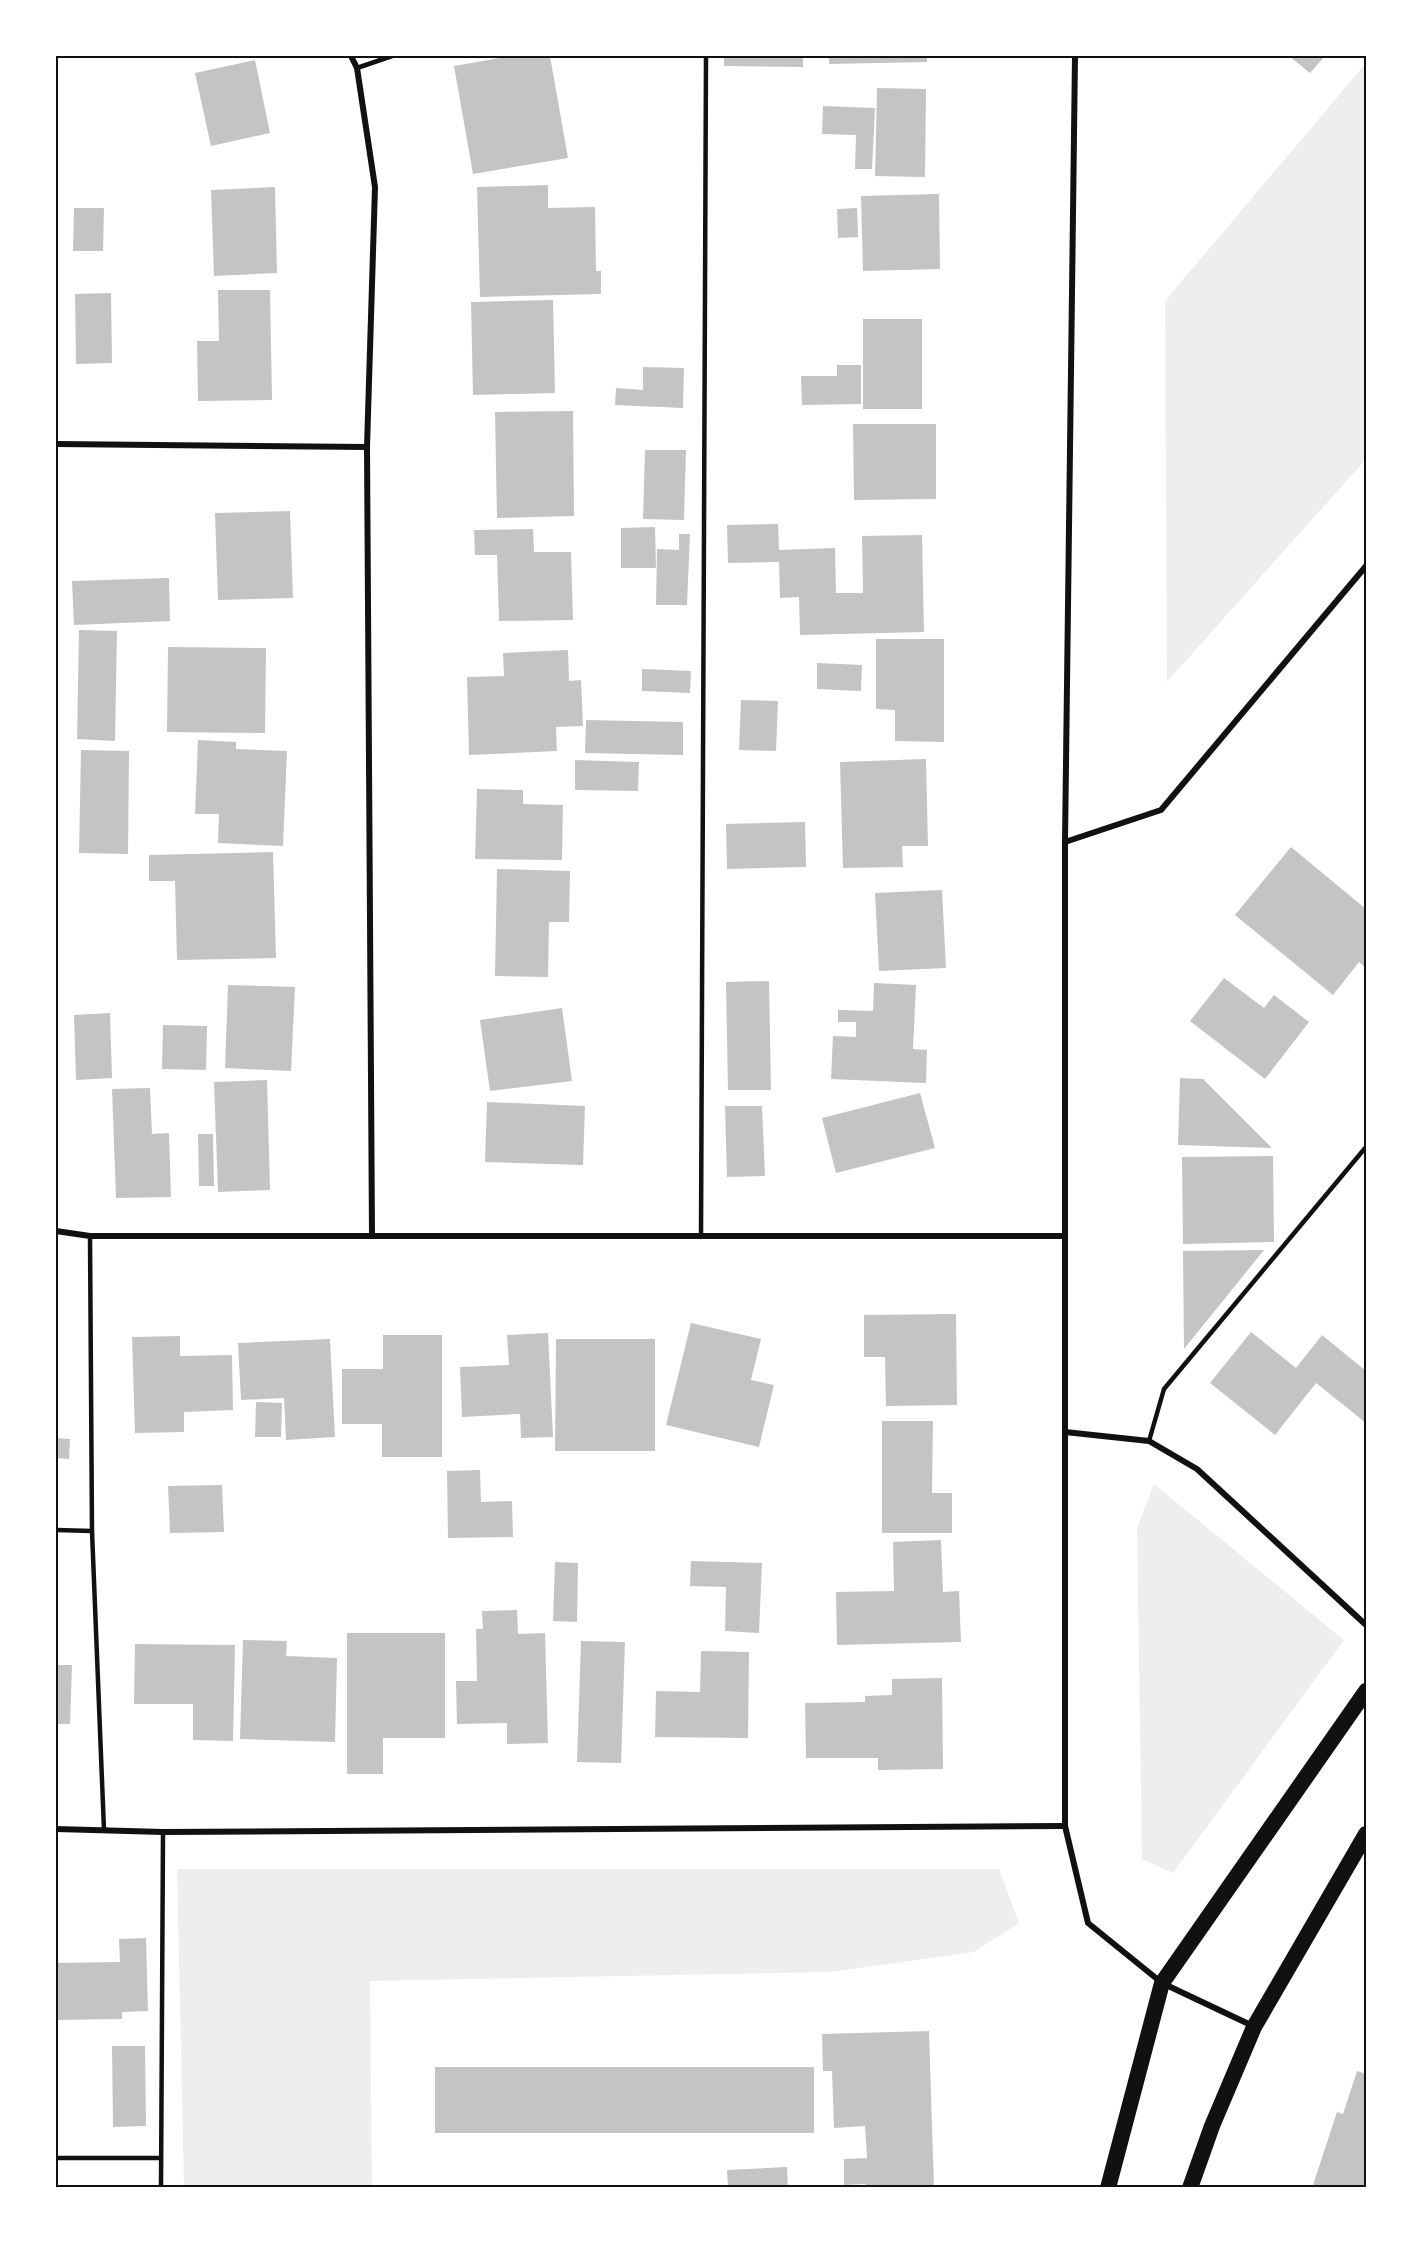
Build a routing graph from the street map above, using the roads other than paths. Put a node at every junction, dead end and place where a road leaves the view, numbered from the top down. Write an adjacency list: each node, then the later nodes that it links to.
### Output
1 (351, 56): 5 (street)
2 (392, 56): 5 (lane)
3 (706, 56): 15 (lane)
4 (1075, 56): 9 (street)
5 (357, 68): 7 (street)
6 (56, 444): 7 (street)
7 (367, 447): 13 (street)
8 (1366, 566): 9 (street)
9 (1065, 842): 14 (street)
10 (1366, 1147): 17 (lane)
11 (56, 1231): 12 (street)
12 (90, 1236): 13 (street); 19 (lane)
13 (372, 1236): 15 (street)
14 (1065, 1236): 15 (street); 16 (street)
15 (701, 1237)
16 (1065, 1432): 17 (street); 22 (street)
17 (1149, 1441): 20 (street)
18 (56, 1530): 19 (lane)
19 (92, 1531): 24 (lane)
20 (1366, 1625)
21 (1366, 1691): 27 (highway)
22 (1065, 1826): 25 (street); 27 (street)
23 (56, 1829): 24 (street)
24 (104, 1830): 25 (street)
25 (163, 1832): 30 (lane)
26 (1366, 1834): 28 (highway)
27 (1162, 1983): 28 (street); 32 (highway)
28 (1254, 2027): 33 (highway)
29 (56, 2158): 30 (lane)
30 (161, 2158): 31 (lane)
31 (161, 2187)
32 (1108, 2187)
33 (1190, 2187)

